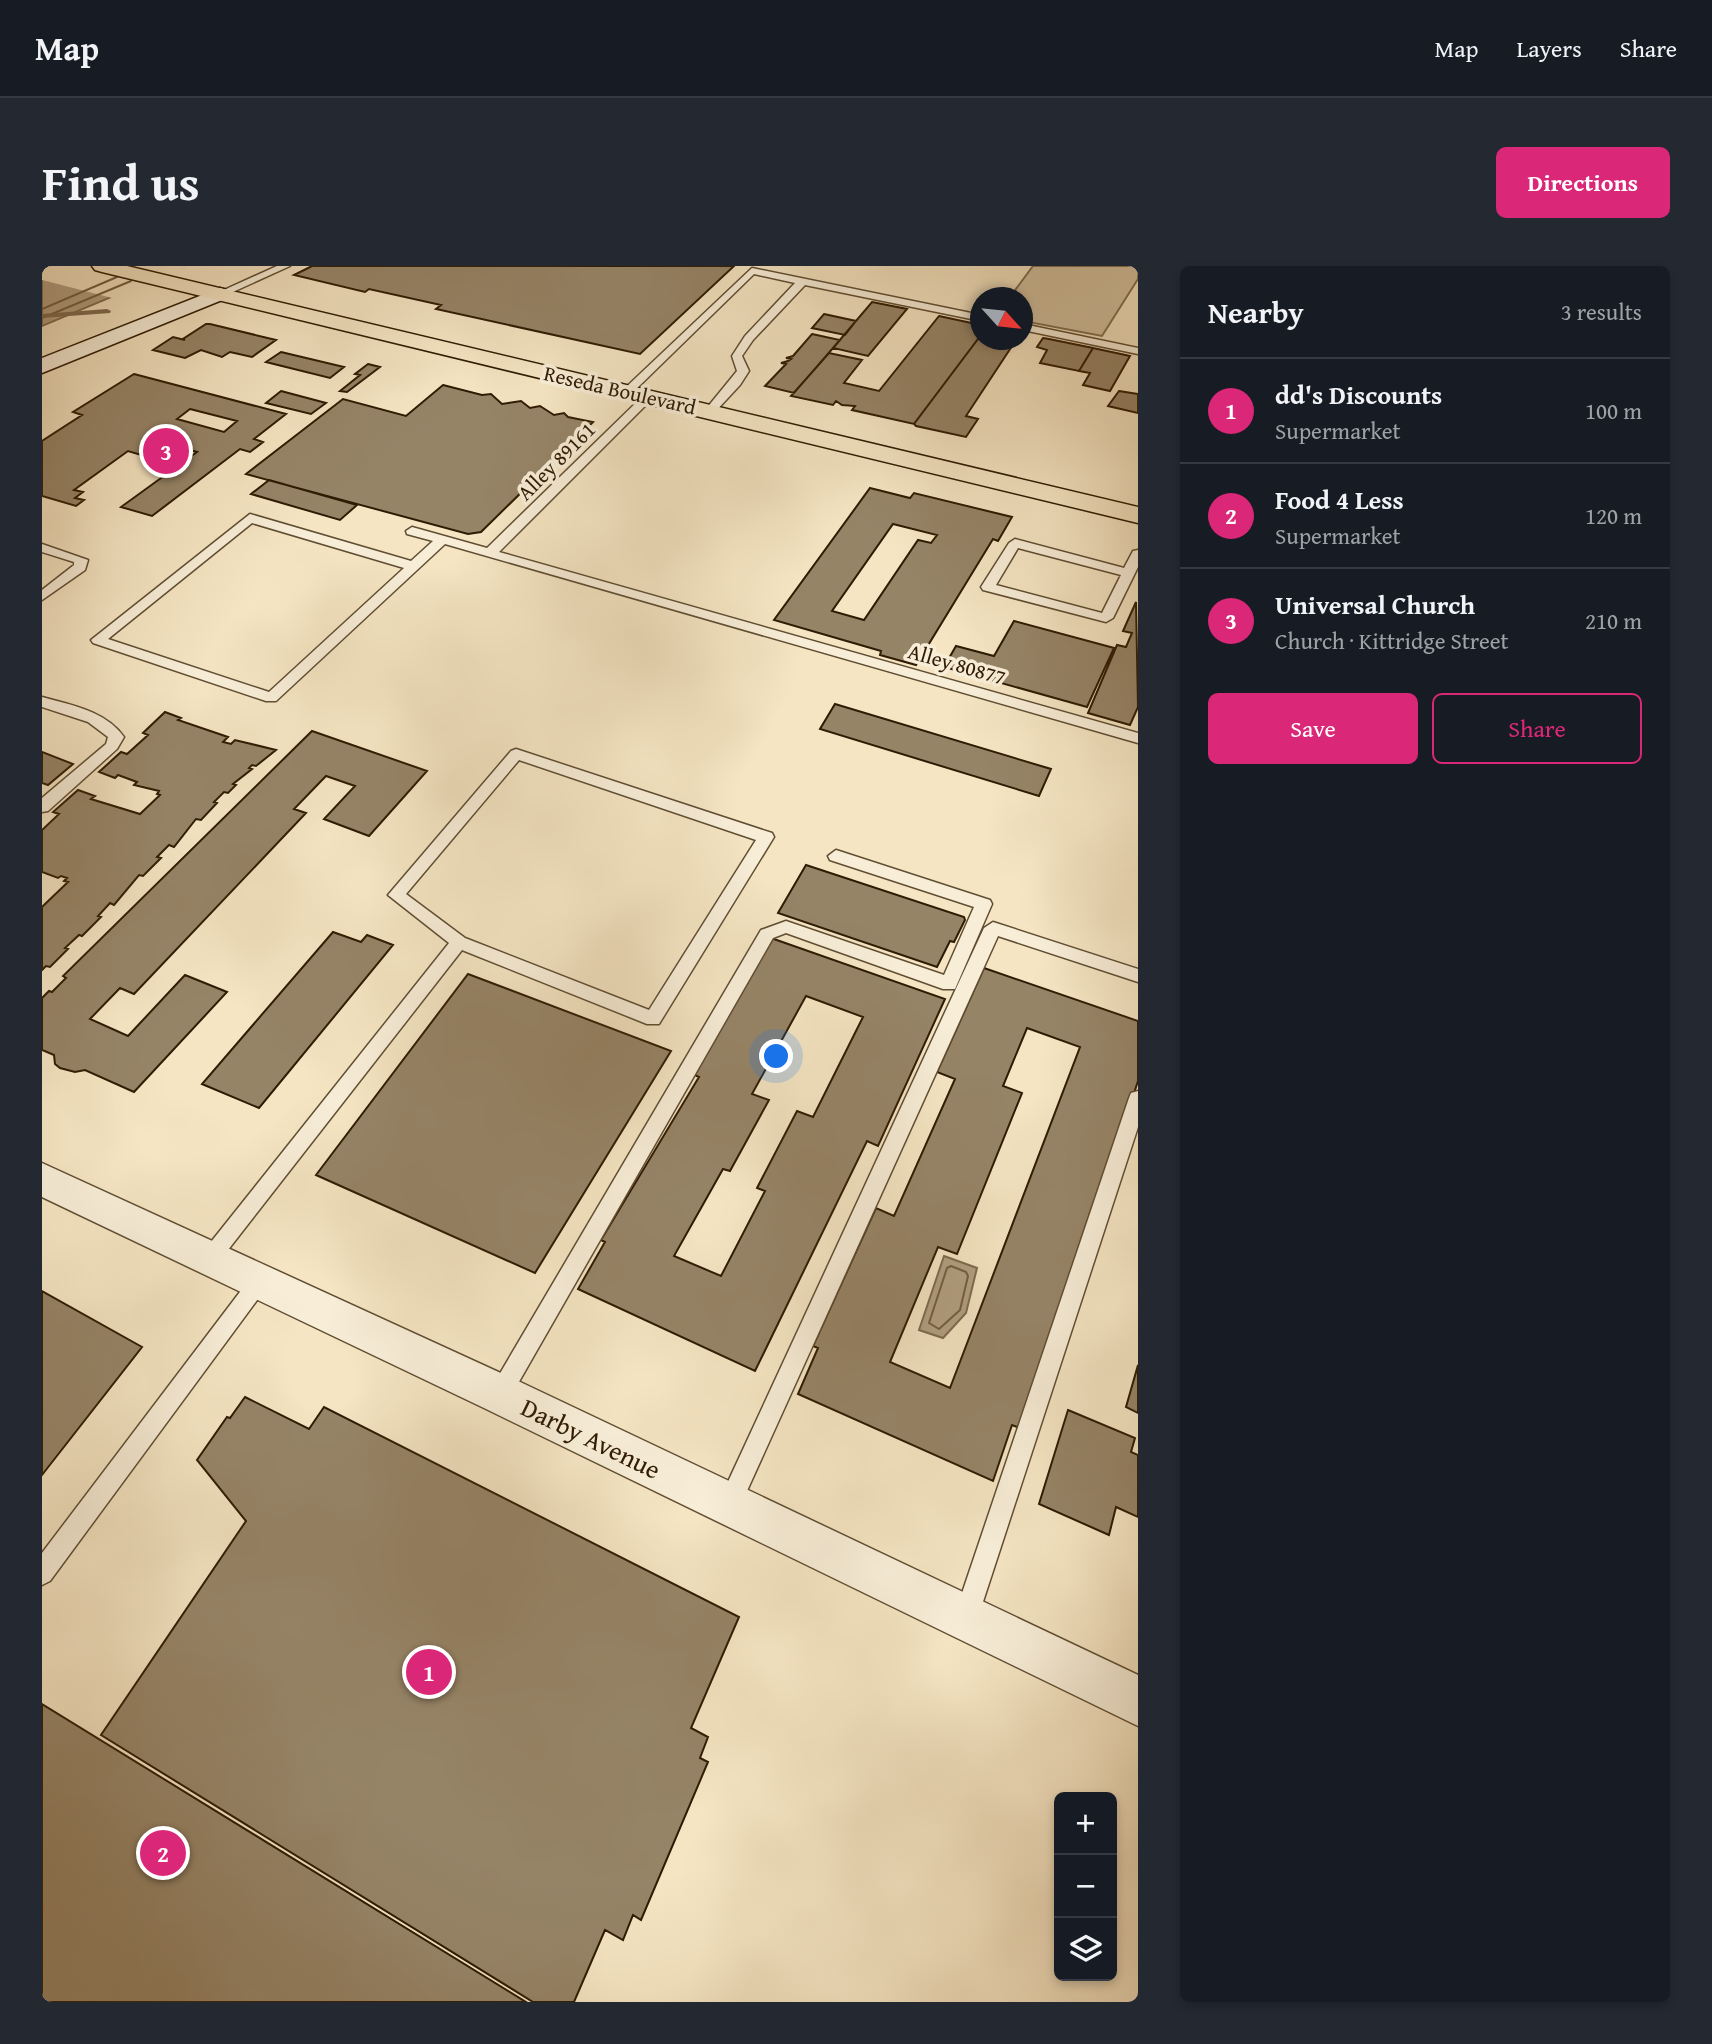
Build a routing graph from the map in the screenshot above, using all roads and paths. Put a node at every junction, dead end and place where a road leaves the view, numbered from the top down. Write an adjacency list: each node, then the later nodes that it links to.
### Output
1 (102, 266): 4 (main road, Reseda Boulevard)
2 (285, 266): 4 (lane)
3 (803, 282): 5 (lane); 9 (lane, Alley 89161); 10 (lane)
4 (220, 294): 8 (street); 9 (main road, Reseda Boulevard)
5 (970, 316)
6 (1033, 329): 7 (lane)
7 (1138, 351)
8 (42, 366)
9 (638, 394): 10 (main road, Reseda Boulevard); 15 (lane, Alley 89161)
10 (710, 411): 11 (main road, Reseda Boulevard)
11 (1138, 515)
12 (412, 531): 13 (lane, Alley 80877)
13 (443, 539): 15 (lane, Alley 80877); 17 (lane)
14 (42, 548): 19 (lane)
15 (494, 554): 21 (lane, Alley 80877)
16 (1138, 554): 18 (lane)
17 (413, 566): 17 (lane)
18 (1128, 573): 18 (lane)
19 (42, 596)
20 (42, 702): 22 (lane)
21 (1138, 738)
22 (42, 807)
23 (836, 856): 30 (lane)
24 (459, 942): 24 (lane); 28 (lane)
25 (1138, 976): 31 (lane)
26 (1138, 1098): 33 (lane)
27 (45, 1185): 28 (street, Darby Avenue)
28 (210, 1258): 29 (street, Darby Avenue)
29 (259, 1282): 30 (street, Darby Avenue); 32 (lane)
30 (500, 1394): 31 (street, Darby Avenue)
31 (729, 1505): 33 (street, Darby Avenue)
32 (42, 1573)
33 (967, 1617): 34 (street, Darby Avenue)
34 (1138, 1701)

